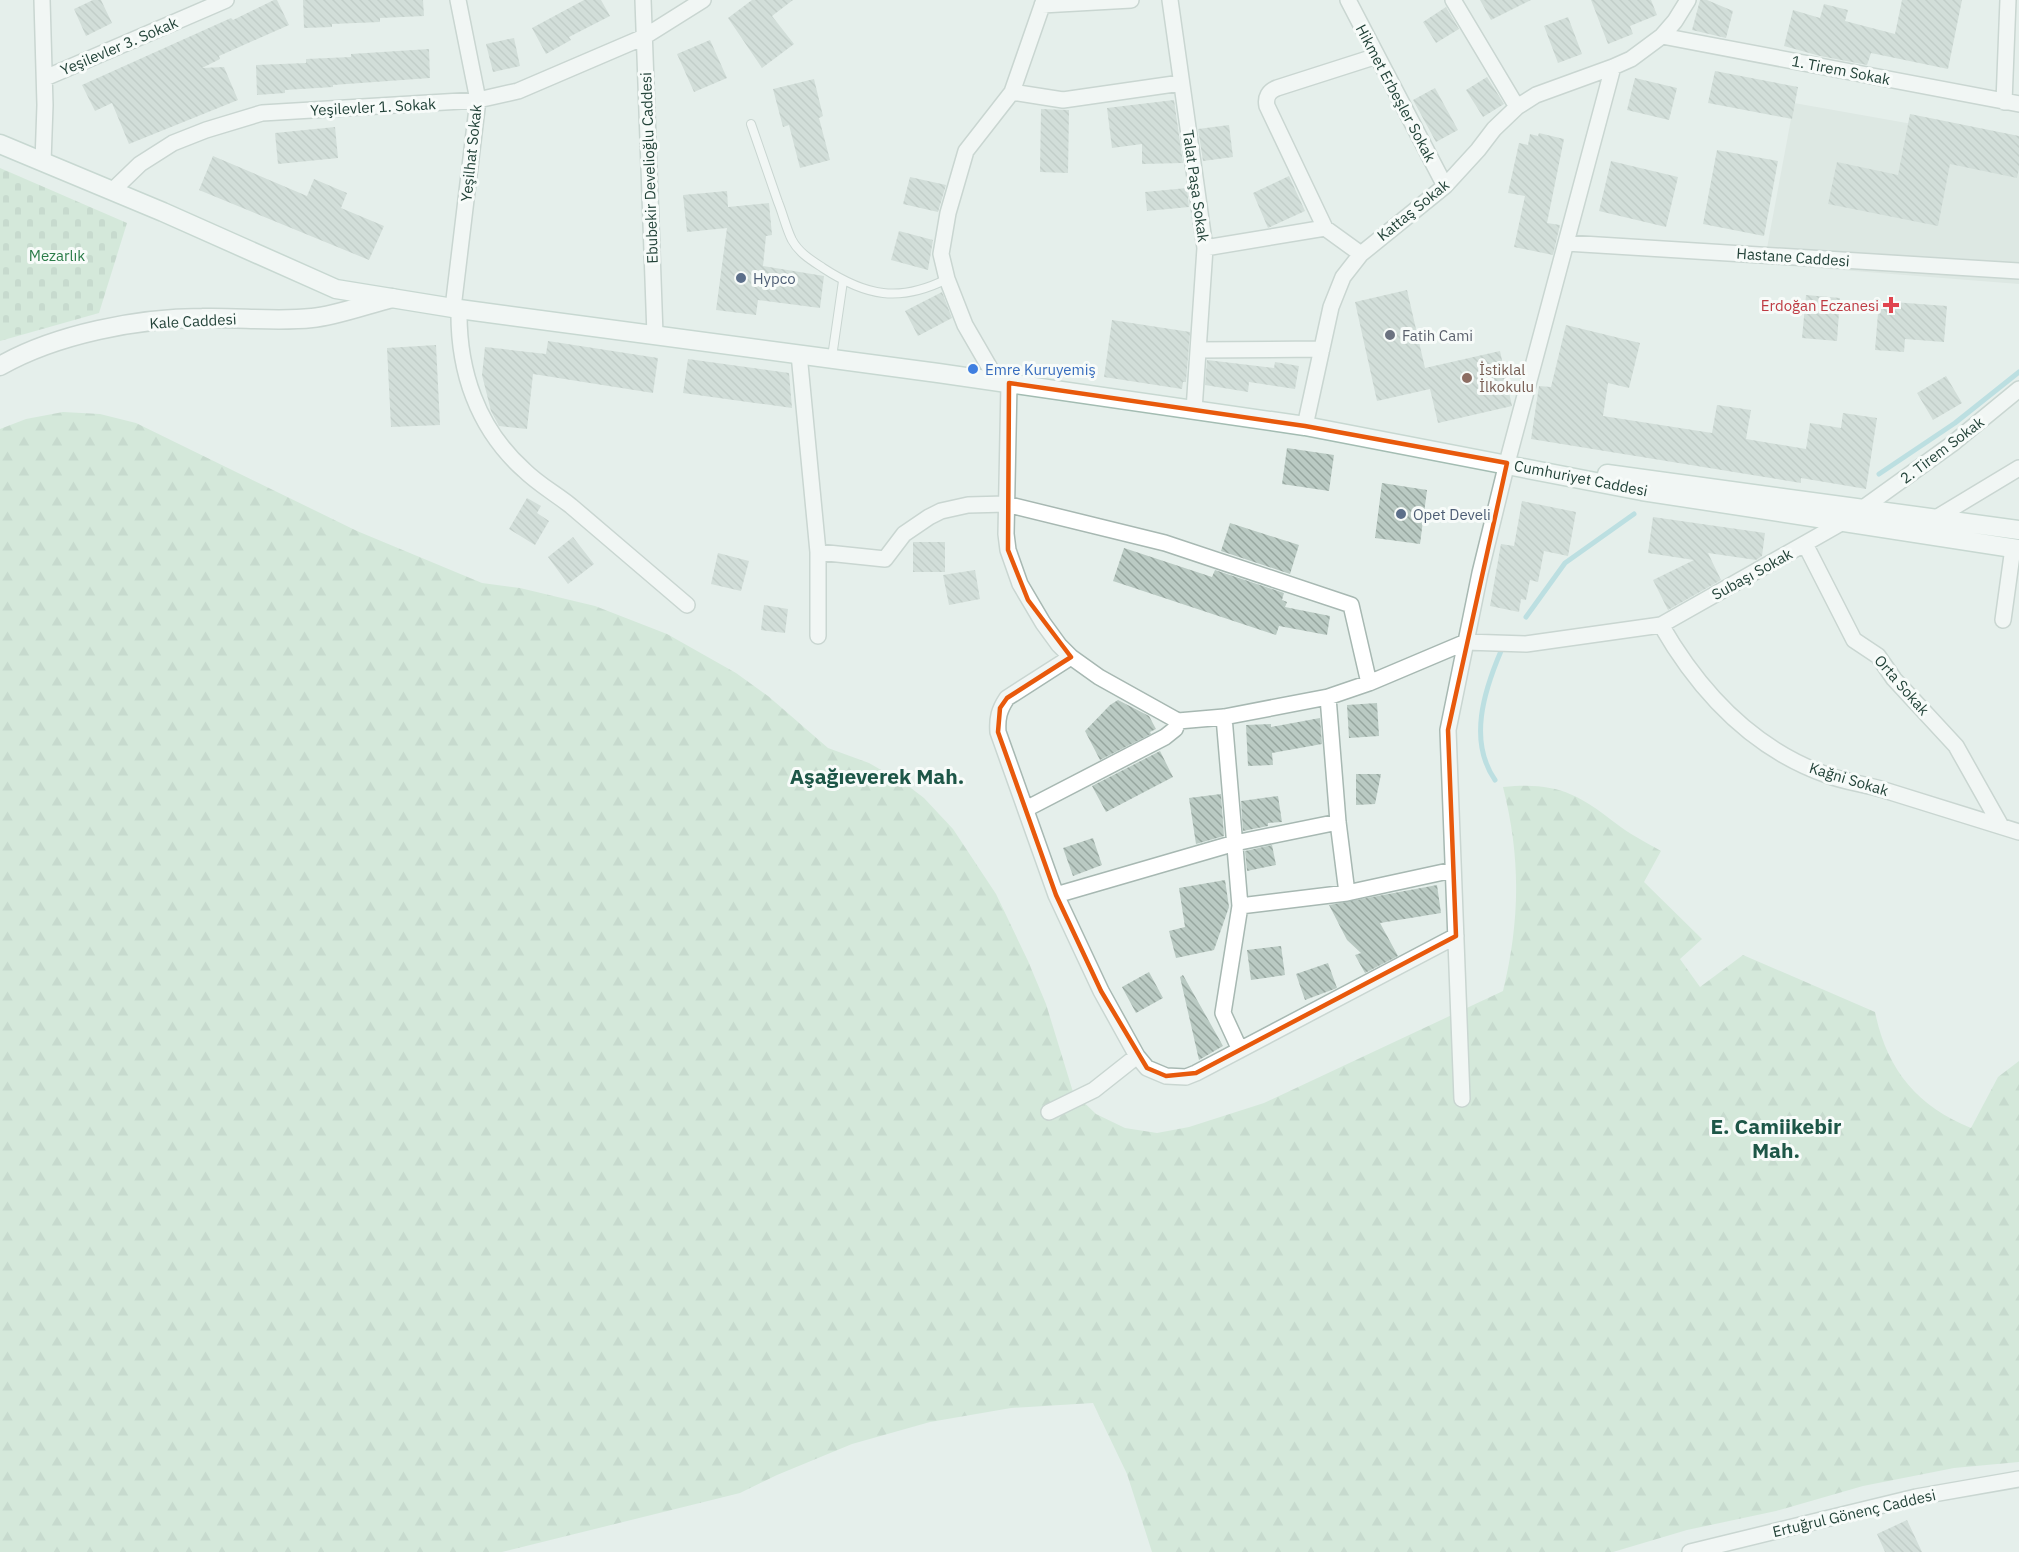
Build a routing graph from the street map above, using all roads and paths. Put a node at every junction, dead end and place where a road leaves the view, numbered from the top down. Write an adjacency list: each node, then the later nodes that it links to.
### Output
1 (42, 0): 17 (street)
2 (226, 0): 17 (street, Yeşilevler 3. Sokak)
3 (458, 0): 20 (street, Yeşilhat Sokak)
4 (643, 0): 14 (street, Ebubekir Develioğlu Caddesi)
5 (703, 0): 14 (street, Yeşilevler 1. Sokak)
6 (1131, 0): 12 (street)
7 (1170, 0): 18 (street, Talat Paşa Sokak)
8 (1348, 0): 15 (street, Hikmet Erbeşler Sokak)
9 (1453, 0): 22 (street)
10 (1688, 0): 13 (street, Kattaş Sokak)
11 (2008, 0): 21 (street)
12 (1043, 2): 19 (street)
13 (1662, 36): 16 (street, Kattaş Sokak); 21 (street, 1. Tirem Sokak)
14 (644, 37): 20 (street, Yeşilevler 1. Sokak); 37 (street, Ebubekir Develioğlu Caddesi)
15 (1377, 56): 26 (street, Hikmet Erbeşler Sokak); 28 (street)
16 (1613, 67): 22 (street, Kattaş Sokak); 29 (street)
17 (45, 78): 25 (street)
18 (1182, 83): 19 (street); 30 (street, Talat Paşa Sokak)
19 (1012, 92): 33 (street)
20 (478, 100): 27 (street, Yeşilevler 1. Sokak); 36 (street, Yeşilhat Sokak)
21 (2012, 103)
22 (1517, 107): 26 (street, Kattaş Sokak)
23 (751, 124): 34 (lane)
24 (0, 144): 25 (main road)
25 (42, 162): 27 (main road)
26 (1445, 186): 31 (street, Kattaş Sokak)
27 (112, 191): 35 (main road)
28 (1325, 228): 30 (street); 31 (street)
29 (1566, 243): 32 (street, Hastane Caddesi); 47 (street)
30 (1205, 248): 39 (street, Talat Paşa Sokak)
31 (1361, 254): 38 (street, Kattaş Sokak)
32 (2019, 271)
33 (947, 279): 34 (lane); 43 (street)
34 (843, 281): 41 (lane)
35 (392, 298): 36 (main road); 42 (main road, Kale Caddesi)
36 (456, 308): 37 (main road); 57 (street, Yeşilhat Sokak)
37 (655, 335): 40 (main road)
38 (1322, 349): 39 (street); 46 (street, Kattaş Sokak)
39 (1198, 350): 45 (street, Talat Paşa Sokak)
40 (799, 354): 41 (main road); 56 (street)
41 (832, 359): 43 (main road)
42 (0, 366)
43 (1003, 382): 45 (main road); 49 (street)
44 (2019, 389): 50 (street, 2. Tirem Sokak)
45 (1194, 410): 46 (main road)
46 (1305, 426): 47 (main road)
47 (1507, 464): 50 (main road, Cumhuriyet Caddesi); 52 (main road, Cumhuriyet Caddesi); 61 (street)
48 (2019, 468): 51 (street)
49 (1006, 504): 56 (street); 62 (street); 63 (street)
50 (1863, 508): 51 (main road, Cumhuriyet Caddesi)
51 (1936, 518): 53 (main road, Cumhuriyet Caddesi)
52 (1843, 522): 54 (street, Subaşı Sokak); 55 (main road, Cumhuriyet Caddesi)
53 (2019, 530)
54 (1805, 544): 59 (street, Subaşı Sokak); 69 (street, Orta Sokak)
55 (2016, 549): 58 (street)
56 (818, 552): 60 (street)
57 (687, 605)
58 (2003, 620)
59 (1661, 625): 61 (street); 69 (street, Kağni Sokak)
60 (818, 636)
61 (1466, 642): 63 (street); 72 (street)
62 (1071, 657): 66 (street); 67 (street)
63 (1369, 683): 64 (street)
64 (1328, 698): 65 (street); 68 (street)
65 (1224, 717): 66 (street); 71 (street)
66 (1178, 721): 67 (street)
67 (1026, 809): 74 (street)
68 (1338, 822): 71 (street); 73 (street)
69 (2001, 826): 70 (street, Kağni Sokak)
70 (2019, 832)
71 (1235, 843): 74 (street); 75 (street)
72 (1454, 870): 73 (street); 76 (street)
73 (1347, 893): 75 (street)
74 (1056, 895): 78 (street)
75 (1240, 906): 77 (street)
76 (1456, 936): 77 (street); 79 (street)
77 (1240, 1050): 78 (street)
78 (1137, 1056): 80 (street)
79 (1462, 1099)
80 (1049, 1112)
81 (2019, 1479): 82 (street, Ertuğrul Gönenç Caddesi)
82 (1759, 1535): 83 (street, Ertuğrul Gönenç Caddesi); 84 (street)
83 (1690, 1552)
84 (1744, 1552)

